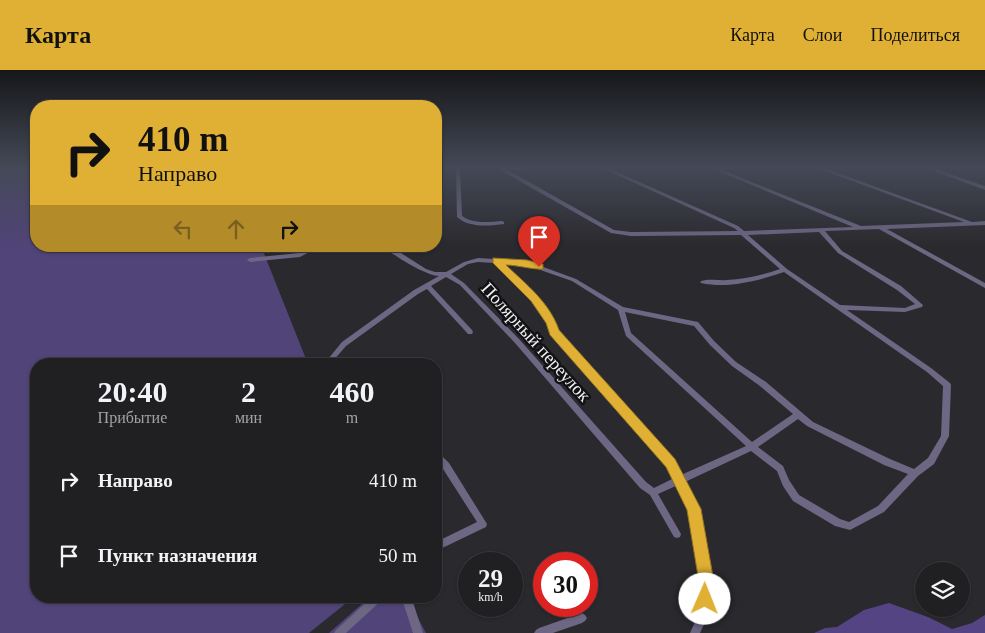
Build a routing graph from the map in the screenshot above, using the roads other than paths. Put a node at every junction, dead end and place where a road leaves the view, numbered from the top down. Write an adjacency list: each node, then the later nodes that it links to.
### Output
1 (459, 194): 6 (street)
2 (547, 194): 13 (street)
3 (663, 194): 13 (street)
4 (778, 194): 9 (street)
5 (892, 194): 7 (street)
6 (502, 223)
7 (974, 224): 8 (street); 10 (street); 11 (street)
8 (985, 224)
9 (861, 228): 10 (street); 12 (street)
10 (880, 228): 22 (street)
11 (985, 228)
12 (821, 230): 13 (street); 23 (street)
13 (746, 234): 18 (street)
14 (306, 252): 16 (street)
15 (396, 252): 19 (street, Полярный переулок)
16 (250, 260)
17 (496, 261): 19 (street); 24 (street); 31 (street)
18 (785, 270): 20 (street); 23 (street)
19 (446, 274): 21 (street); 32 (street, Полярный переулок)
20 (703, 282)
21 (428, 286): 25 (street); 26 (street)
22 (985, 286)
23 (836, 306): 30 (street)
24 (620, 310): 27 (street); 28 (street)
25 (470, 332)
26 (332, 358)
27 (799, 414): 28 (street); 30 (street)
28 (752, 448): 30 (street); 31 (street)
29 (442, 462): 34 (street)
30 (915, 473)
31 (679, 479): 32 (street); 41 (street)
32 (653, 492): 33 (street)
33 (677, 534)
34 (442, 545)
35 (372, 603): 38 (street)
36 (408, 603): 39 (street)
37 (582, 618): 40 (street)
38 (339, 633)
39 (418, 633)
40 (539, 633)
41 (695, 633)

